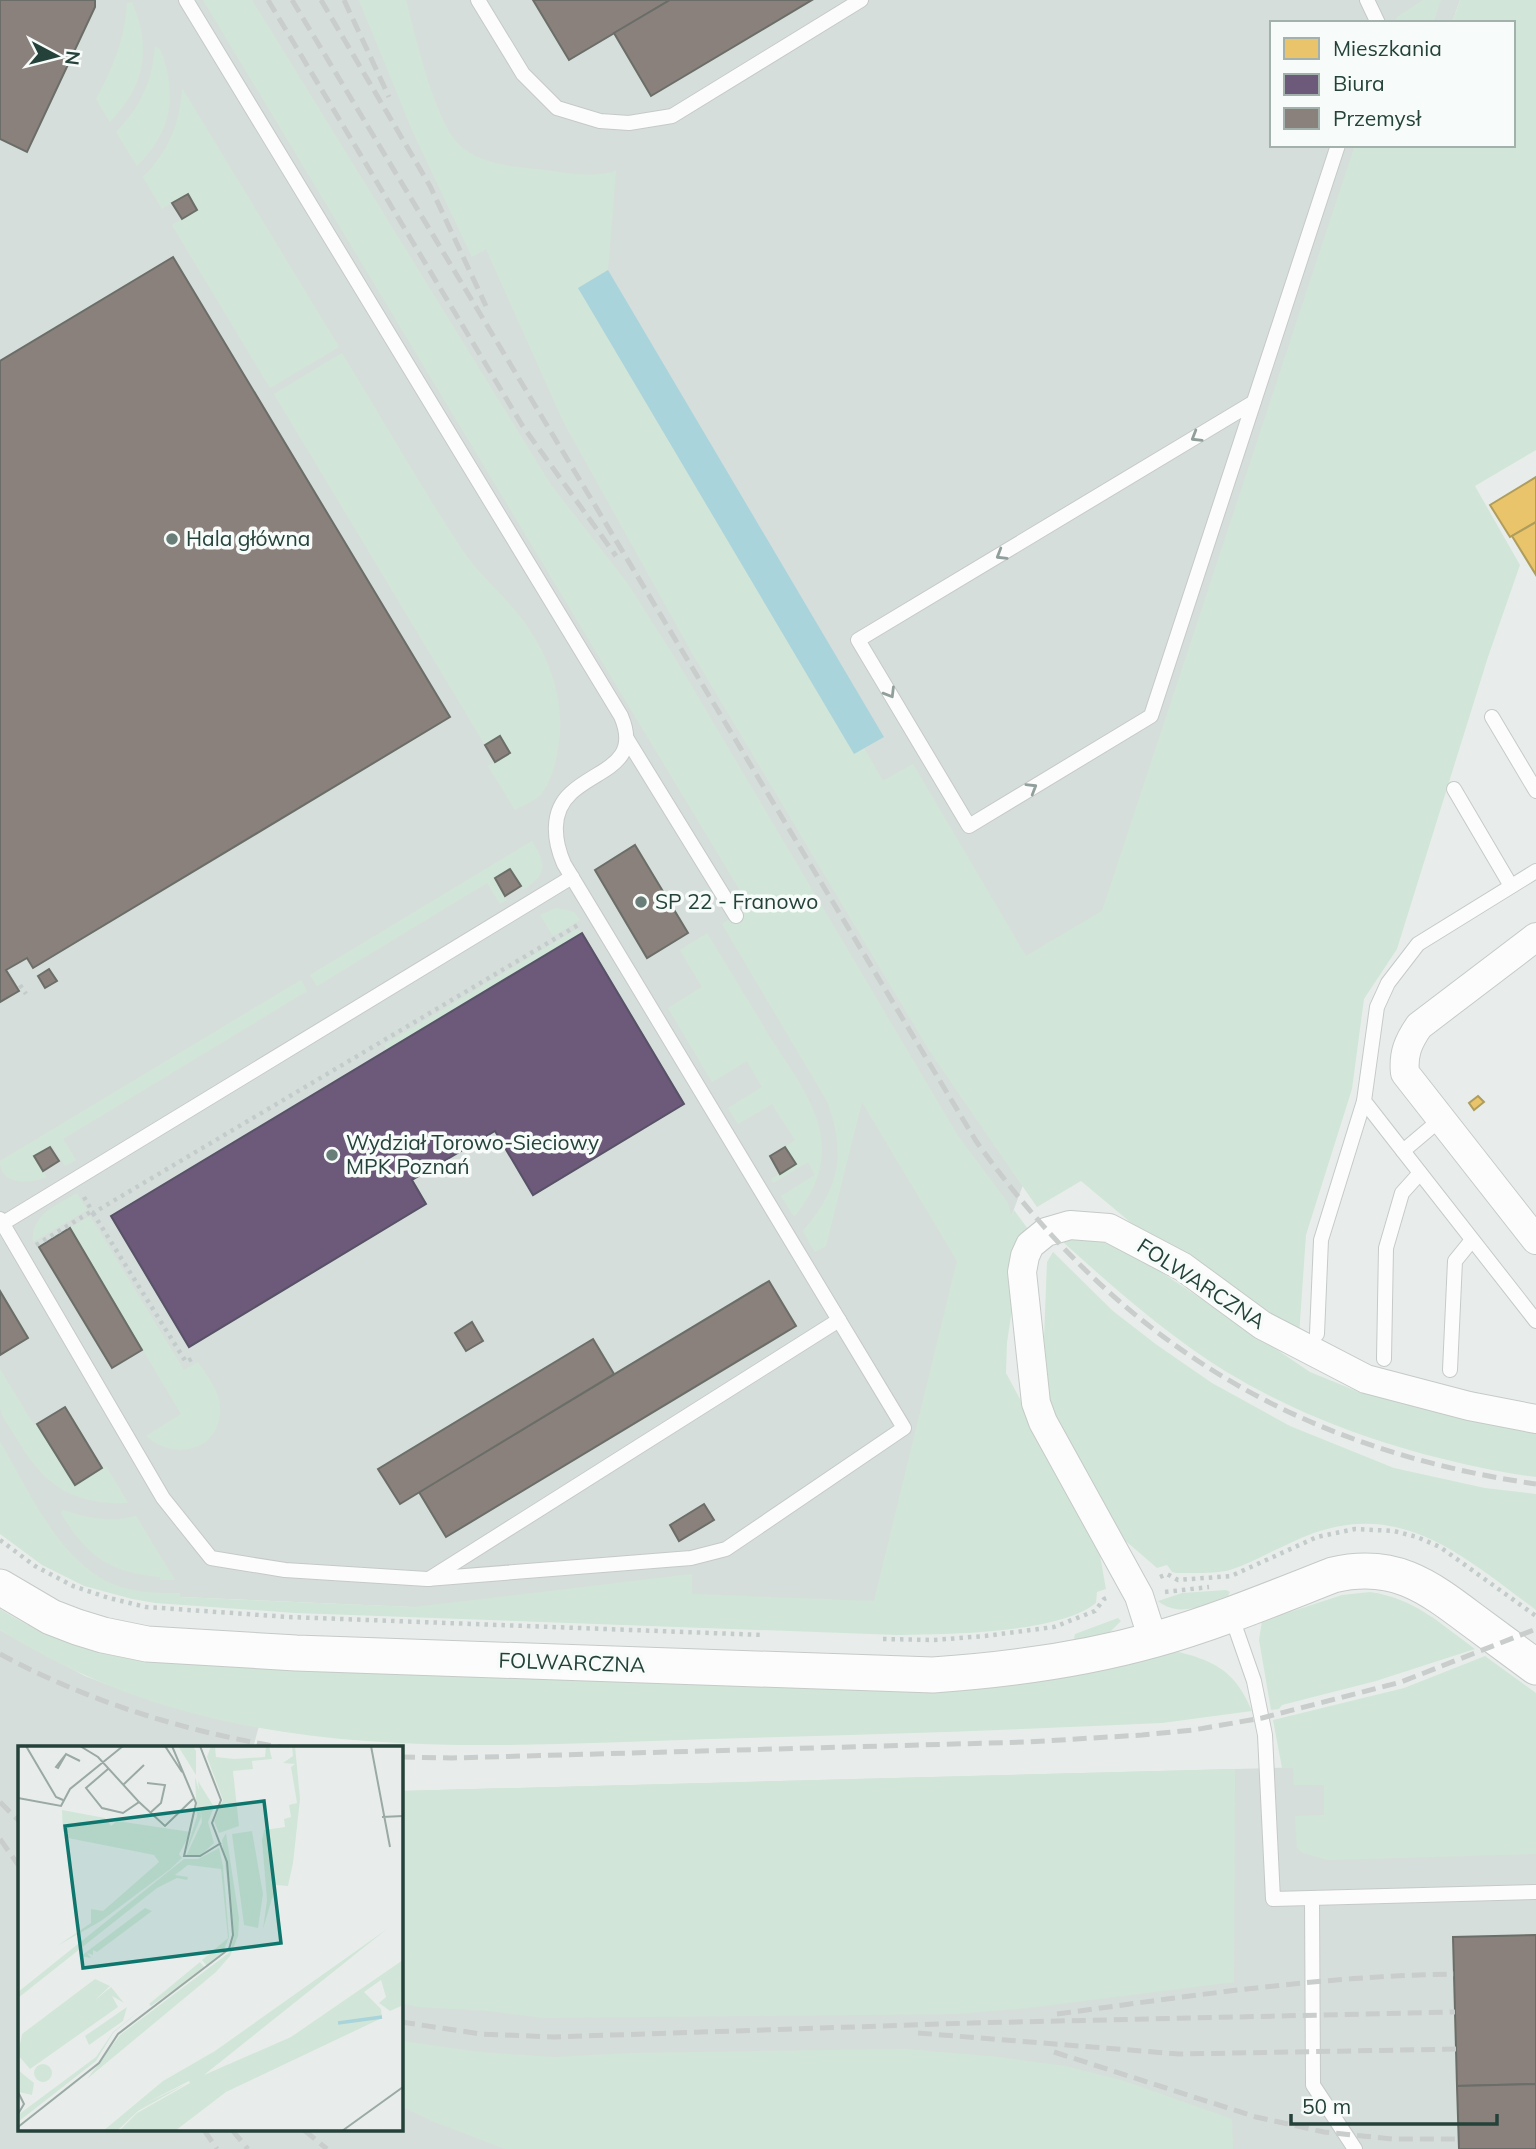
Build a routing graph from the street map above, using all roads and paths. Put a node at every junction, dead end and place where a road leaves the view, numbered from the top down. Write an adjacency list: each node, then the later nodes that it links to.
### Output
1 (186, 0): 9 (lane)
2 (478, 0): 3 (lane)
3 (861, 0)
4 (1367, 0): 5 (lane)
5 (1379, 21)
6 (1337, 147): 7 (lane)
7 (1254, 402): 7 (lane, one-way to 7)
8 (1492, 717): 11 (lane)
9 (627, 738): 13 (lane); 15 (lane)
10 (1454, 789): 14 (lane)
11 (1536, 791)
12 (1536, 871): 14 (lane)
13 (572, 877): 26 (lane); 30 (lane)
14 (1511, 886): 20 (lane)
15 (736, 916)
16 (582, 922): 25 (path)
17 (1536, 937): 21 (street)
18 (20, 985): 19 (path)
19 (26, 994)
20 (1364, 1101): 22 (lane); 32 (lane)
21 (1441, 1119): 22 (lane); 28 (street)
22 (1403, 1151): 23 (lane)
23 (1420, 1173): 27 (lane); 34 (lane)
24 (80, 1191): 25 (path)
25 (93, 1212): 29 (path); 33 (path)
26 (1, 1223): 38 (lane)
27 (1472, 1240): 31 (lane); 35 (lane)
28 (1536, 1240)
29 (34, 1246)
30 (839, 1320): 38 (lane); 38 (lane)
31 (1536, 1321)
32 (1317, 1334)
33 (195, 1357)
34 (1384, 1359)
35 (1450, 1370)
36 (1536, 1419): 40 (street, FOLWARCZNA)
37 (0, 1540): 43 (path)
38 (428, 1579)
39 (0, 1587): 45 (street, FOLWARCZNA)
40 (1138, 1595): 41 (path); 42 (path); 44 (path); 45 (street, FOLWARCZNA)
41 (1221, 1601): 45 (street, FOLWARCZNA); 46 (street, FOLWARCZNA); 48 (lane)
42 (1536, 1616)
43 (771, 1635)
44 (880, 1639)
45 (1153, 1640)
46 (1536, 1667)
47 (1536, 1892): 48 (lane)
48 (1312, 1898): 49 (lane)
49 (1355, 2149)

